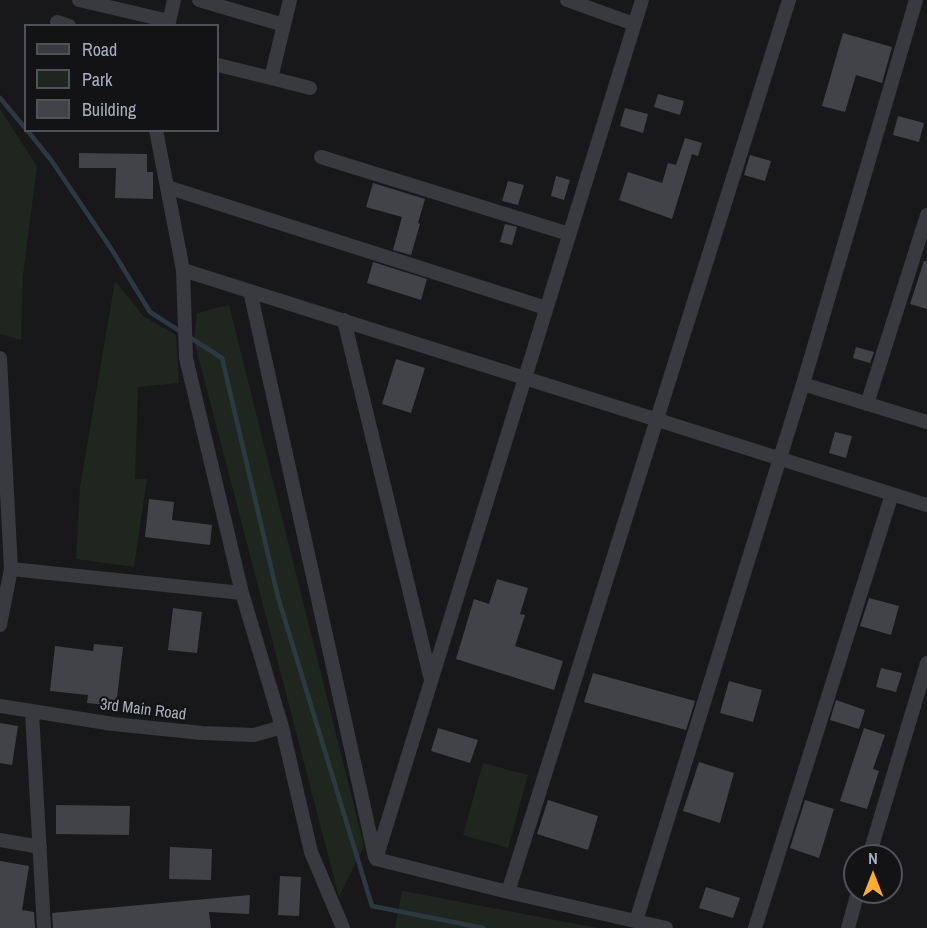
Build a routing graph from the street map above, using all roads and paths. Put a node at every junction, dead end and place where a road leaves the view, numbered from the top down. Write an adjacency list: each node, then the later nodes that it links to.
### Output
1 (79, 0): 9 (street)
2 (174, 0): 9 (street)
3 (199, 0): 11 (street)
4 (290, 0): 11 (street)
5 (568, 0): 10 (street)
6 (642, 0): 10 (street)
7 (789, 0): 28 (street)
8 (916, 0): 26 (street)
9 (168, 23)
10 (634, 24): 19 (street)
11 (284, 25): 13 (street)
12 (219, 64): 13 (street)
13 (271, 78): 14 (street)
14 (310, 88)
15 (156, 132): 17 (street)
16 (321, 157): 19 (street)
17 (167, 187): 20 (street); 22 (street)
18 (927, 215): 27 (street)
19 (569, 234): 22 (street)
20 (183, 270): 21 (street); 35 (street)
21 (250, 291): 23 (street); 45 (street)
22 (546, 308): 25 (street)
23 (344, 320): 25 (street); 38 (street)
24 (0, 358): 32 (street)
25 (525, 378): 28 (street); 38 (street)
26 (803, 384): 27 (street); 30 (street)
27 (867, 404): 29 (street)
28 (657, 419): 30 (street); 46 (street)
29 (927, 422)
30 (780, 458): 31 (street); 48 (street)
31 (892, 494): 33 (street); 52 (street)
32 (4, 497): 34 (street)
33 (927, 505)
34 (11, 569): 35 (street); 36 (street)
35 (242, 593): 41 (street)
36 (0, 625)
37 (927, 663): 43 (street)
38 (431, 681): 45 (street)
39 (0, 706): 40 (street, 3rd Main Road)
40 (32, 712): 41 (street, 3rd Main Road); 44 (street)
41 (282, 728): 50 (street)
42 (0, 840): 44 (street)
43 (873, 844)
44 (40, 847): 49 (street)
45 (376, 859): 46 (street)
46 (508, 892): 48 (street)
47 (855, 904): 53 (street)
48 (636, 921): 51 (street)
49 (44, 928)
50 (343, 928)
51 (666, 928)
52 (755, 928)
53 (848, 928)

